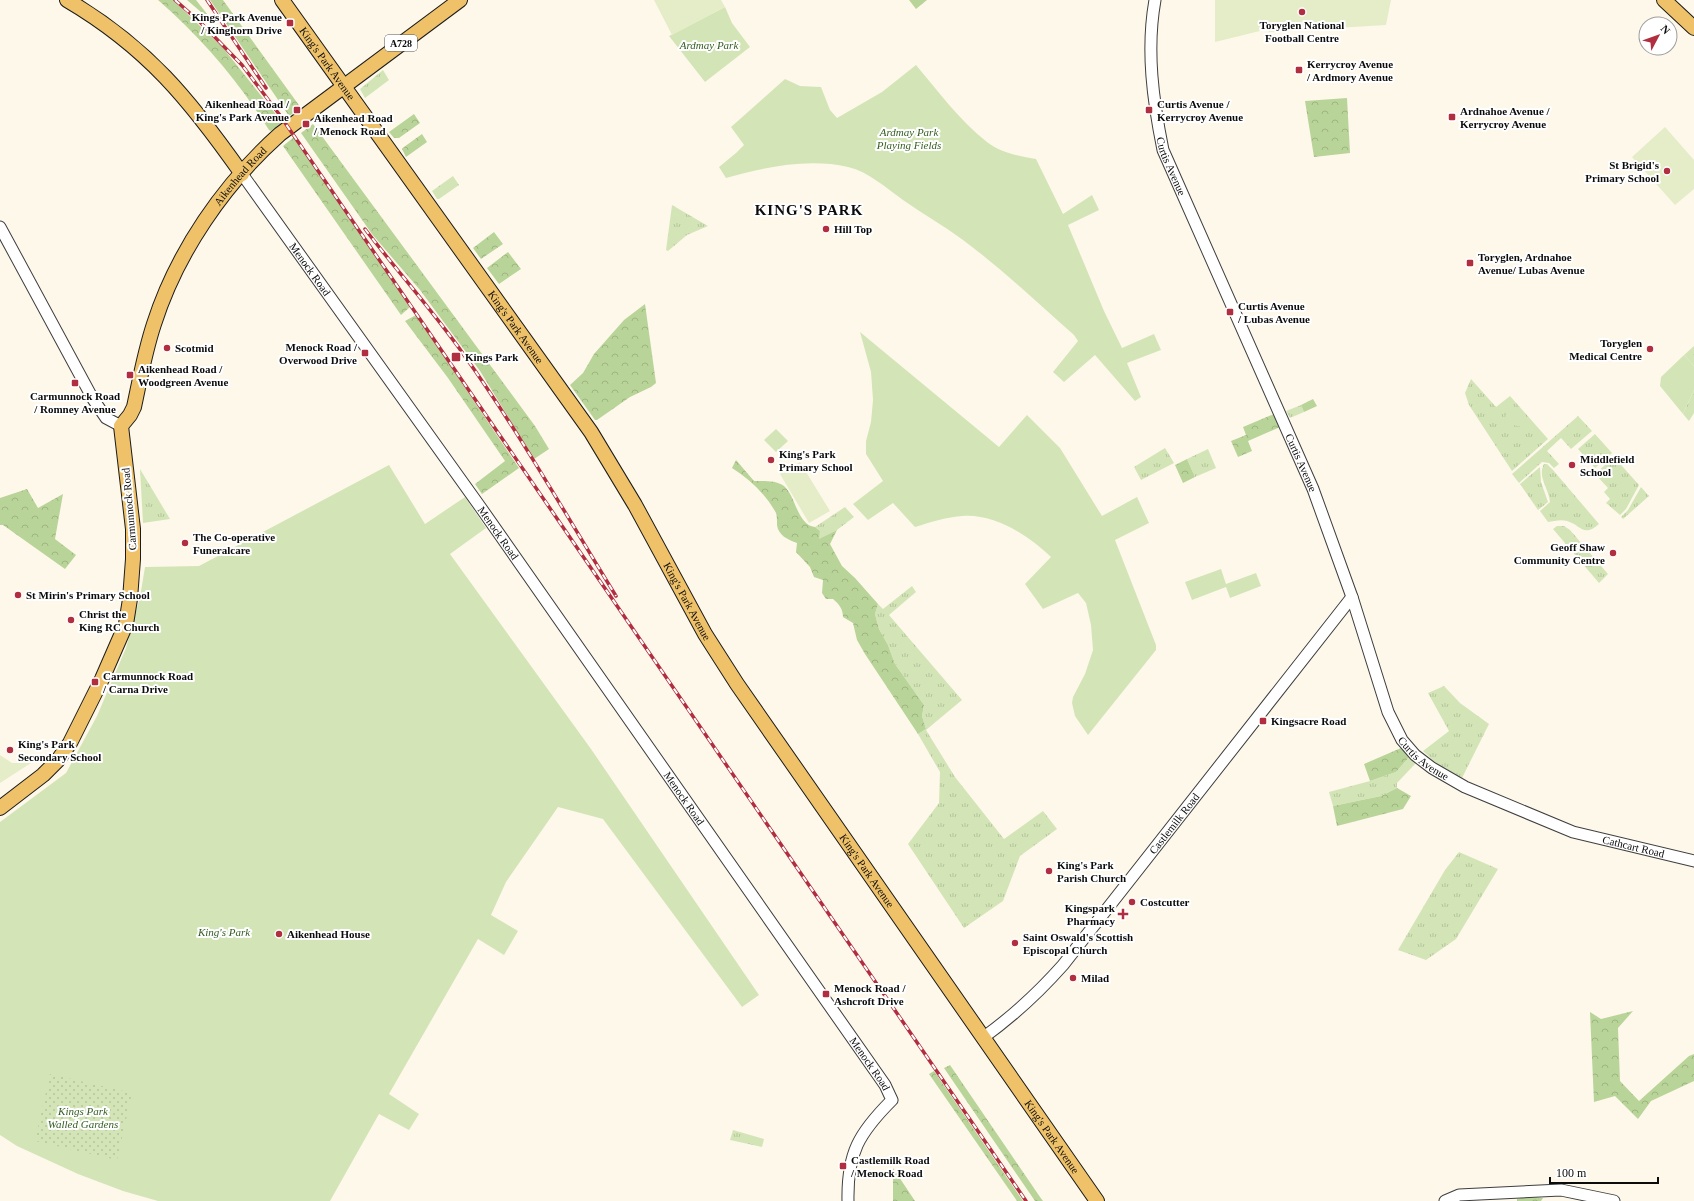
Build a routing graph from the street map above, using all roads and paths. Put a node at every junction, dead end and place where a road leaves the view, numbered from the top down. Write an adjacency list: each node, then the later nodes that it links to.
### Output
1 (67, 0): 8 (main road, Menock Road)
2 (282, 0): 7 (main road, King's Park Avenue)
3 (460, 0): 7 (main road, Aikenhead Road / A728)
4 (1155, 0): 11 (street, Curtis Avenue)
5 (1664, 0): 6 (main road)
6 (1694, 28)
7 (343, 87): 8 (main road, Aikenhead Road); 15 (main road, King's Park Avenue)
8 (242, 174): 10 (main road, Aikenhead Road); 16 (street, Menock Road)
9 (0, 227): 10 (street)
10 (121, 426): 12 (main road, Carmunnock Road)
11 (1352, 597): 13 (street, Curtis Avenue); 15 (street, Castlemilk Road)
12 (0, 808)
13 (1573, 832): 14 (street, Cathcart Road)
14 (1694, 860)
15 (984, 1037): 17 (main road, King's Park Avenue)
16 (848, 1201)
17 (1097, 1201)
18 (1445, 1201): 19 (street)
19 (1614, 1201)

